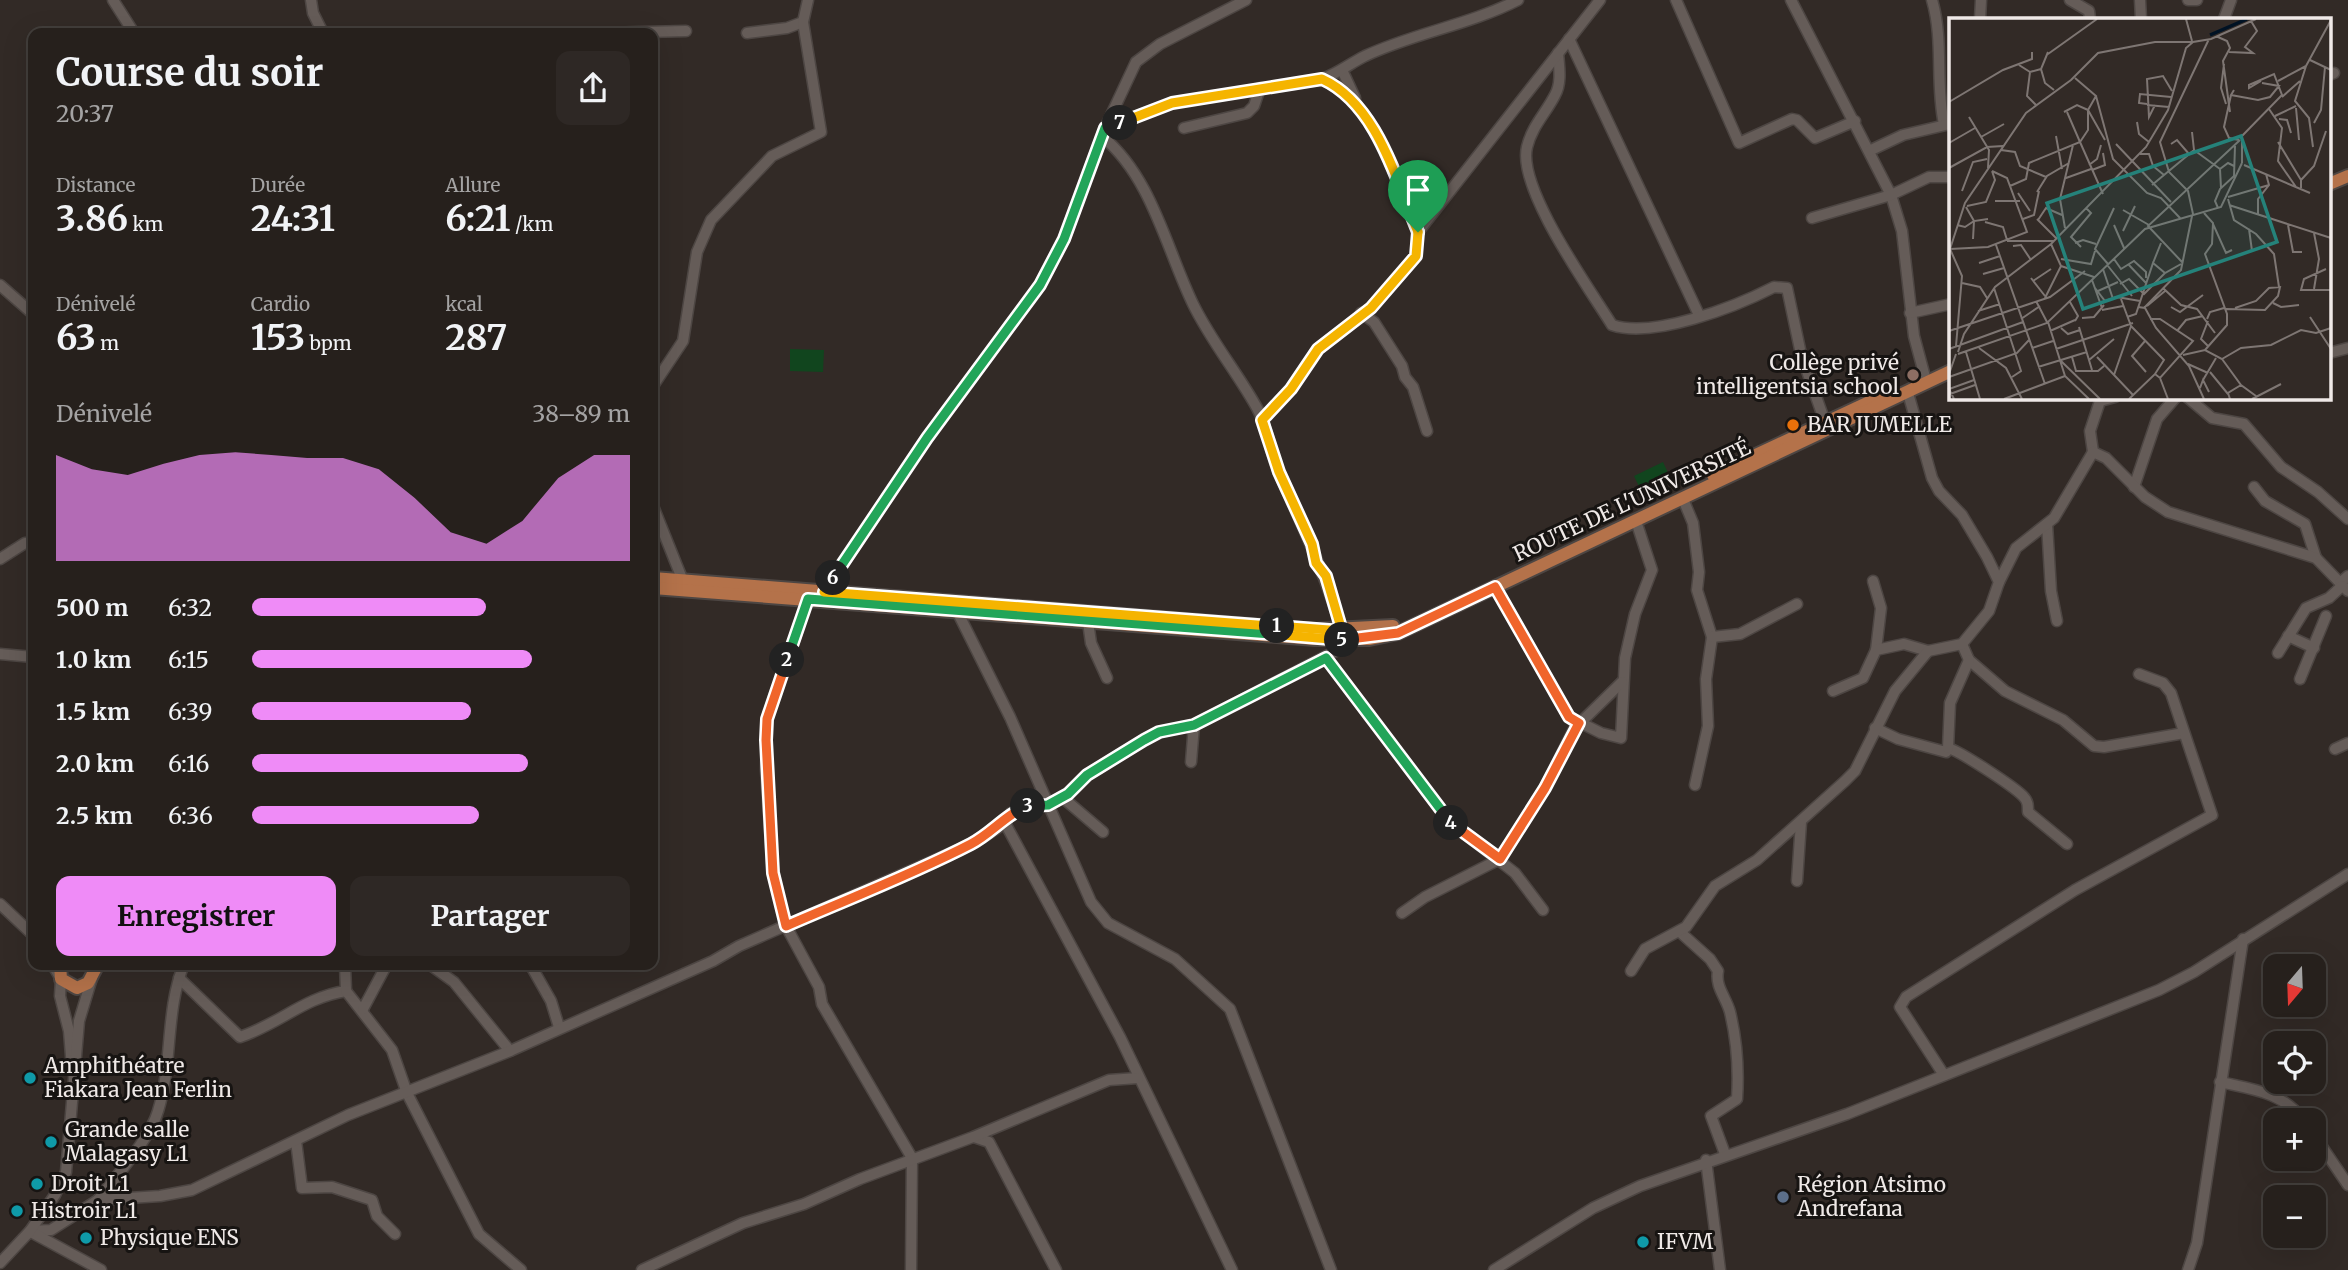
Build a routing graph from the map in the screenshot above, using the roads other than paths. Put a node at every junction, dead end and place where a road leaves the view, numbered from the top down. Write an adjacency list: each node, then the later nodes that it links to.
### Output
1 (113, 0): 21 (street)
2 (311, 0): 22 (street)
3 (808, 0): 20 (street)
4 (1246, 0): 35 (street)
5 (1518, 0): 28 (street)
6 (1600, 0): 26 (street)
7 (1676, 0): 32 (street)
8 (1791, 0): 32 (street)
9 (1932, 0): 33 (street)
10 (1981, 0): 16 (street)
11 (2070, 0): 17 (street)
12 (2140, 0): 18 (street)
13 (2188, 0): 14 (street)
14 (2197, 0)
15 (2231, 0): 19 (street)
16 (1980, 18)
17 (2090, 18)
18 (2141, 18)
19 (2224, 18)
20 (803, 22): 25 (street); 56 (street)
21 (131, 28)
22 (320, 28)
23 (686, 31): 24 (street)
24 (658, 32)
25 (747, 33)
26 (1569, 39): 27 (street); 50 (street)
27 (1558, 52): 44 (street); 50 (street)
28 (1343, 72): 29 (street); 31 (street)
29 (1322, 79): 30 (street); 31 (street)
30 (1260, 88): 34 (street); 35 (street)
31 (1358, 105): 44 (street)
32 (1855, 121): 36 (street)
33 (1947, 124): 36 (street)
34 (1184, 128)
35 (1105, 132): 61 (street); 82 (street)
36 (1869, 151): 42 (street)
37 (2348, 176): 40 (main road)
38 (1948, 177): 42 (street)
39 (2348, 183): 41 (main road)
40 (2330, 184)
41 (2330, 192)
42 (1891, 195): 43 (street); 49 (street)
43 (1812, 218)
44 (1418, 232): 48 (street)
45 (0, 285): 47 (street)
46 (1949, 304): 49 (street)
47 (28, 310)
48 (1361, 313): 61 (street); 63 (street)
49 (1910, 313): 55 (street)
50 (1699, 315): 62 (street)
51 (2348, 348): 52 (street)
52 (2330, 353)
53 (1949, 366): 55 (main road, ROUTE DE L'UNIVERSITÉ)
54 (1949, 372): 57 (main road, ROUTE DE L'UNIVERSITÉ)
55 (1924, 377): 62 (main road, ROUTE DE L'UNIVERSITÉ)
56 (658, 378)
57 (1908, 393): 67 (main road, ROUTE DE L'UNIVERSITÉ); 78 (street)
58 (2108, 399): 64 (street)
59 (2172, 399): 65 (street)
60 (2191, 399): 70 (street)
61 (1262, 420): 90 (street)
62 (1825, 422): 90 (main road, ROUTE DE L'UNIVERSITÉ)
63 (1427, 431)
64 (2093, 452): 65 (street); 71 (street)
65 (2134, 487): 73 (street)
66 (2254, 487): 73 (street)
67 (1683, 499): 69 (main road, ROUTE DE L'UNIVERSITÉ); 92 (street)
68 (658, 518): 76 (street)
69 (1636, 520): 80 (main road, ROUTE DE L'UNIVERSITÉ); 105 (street)
70 (2348, 520)
71 (2047, 524): 78 (street); 87 (street)
72 (28, 543): 74 (street)
73 (2316, 558): 79 (street)
74 (0, 559)
75 (658, 578): 76 (main road, ROUTE DE L'UNIVERSITÉ)
76 (683, 581): 82 (main road, ROUTE DE L'UNIVERSITÉ)
77 (1872, 581): 95 (street)
78 (1998, 582): 93 (street)
79 (2344, 584): 91 (street)
80 (1495, 587): 90 (main road, ROUTE DE L'UNIVERSITÉ); 107 (street)
81 (658, 588): 83 (main road, ROUTE DE L'UNIVERSITÉ)
82 (824, 592): 89 (main road, ROUTE DE L'UNIVERSITÉ)
83 (808, 599): 85 (main road, ROUTE DE L'UNIVERSITÉ); 128 (street)
84 (1797, 604): 92 (street)
85 (957, 611): 88 (main road, ROUTE DE L'UNIVERSITÉ); 117 (street)
86 (2326, 616): 94 (street)
87 (2057, 621)
88 (1088, 622): 89 (main road, ROUTE DE L'UNIVERSITÉ); 103 (street)
89 (1271, 630): 90 (main road, ROUTE DE L'UNIVERSITÉ)
90 (1343, 636): 100 (street)
91 (2288, 636): 94 (street); 97 (street)
92 (1712, 637): 115 (street)
93 (1962, 644): 96 (street); 101 (street)
94 (2314, 648): 104 (street)
95 (1876, 650): 96 (street); 106 (street)
96 (1928, 651): 109 (street)
97 (2278, 653)
98 (0, 654): 99 (street)
99 (28, 657)
100 (1326, 658): 108 (street); 122 (street)
101 (1969, 660): 110 (street); 112 (street)
102 (2139, 674): 110 (street)
103 (1107, 678)
104 (2300, 679)
105 (1622, 682): 107 (street); 107 (street)
106 (1833, 691)
107 (1579, 723): 122 (street)
108 (1194, 725): 114 (street); 116 (street)
109 (1875, 728): 112 (street); 118 (street)
110 (2184, 733): 148 (street)
111 (2348, 743): 113 (street)
112 (1948, 748): 121 (street)
113 (2335, 749)
114 (1191, 762)
115 (1695, 785)
116 (1062, 797): 117 (street); 120 (street)
117 (1048, 805): 119 (street); 173 (street)
118 (1801, 822): 124 (street); 130 (street)
119 (1005, 823): 128 (street); 149 (street)
120 (1103, 832)
121 (2067, 844)
122 (1500, 859): 126 (street); 127 (street)
123 (2348, 874): 131 (street)
124 (1797, 881)
125 (0, 904): 129 (street)
126 (1543, 910)
127 (1402, 913)
128 (786, 926): 146 (street); 158 (street)
129 (28, 931)
130 (1680, 932): 140 (street); 157 (street)
131 (2243, 939): 148 (street); 150 (street)
132 (56, 970): 143 (street)
133 (60, 970): 143 (main road)
134 (94, 970): 141 (main road)
135 (182, 970): 142 (street)
136 (345, 970): 144 (street)
137 (384, 970): 145 (street)
138 (437, 970): 147 (street)
139 (533, 970): 146 (street)
140 (1632, 971)
141 (92, 978): 143 (main road); 151 (street)
142 (179, 978): 144 (street); 161 (street)
143 (61, 979): 151 (street)
144 (346, 991): 145 (street)
145 (363, 1009): 152 (street)
146 (559, 1027): 147 (street)
147 (510, 1051): 152 (street)
148 (1944, 1075): 157 (street)
149 (1138, 1078): 154 (street); 172 (street)
150 (2220, 1082): 153 (street); 176 (street)
151 (74, 1084): 162 (street)
152 (407, 1093): 155 (street); 168 (street)
153 (2292, 1108)
154 (973, 1137): 158 (street); 171 (street)
155 (296, 1141): 161 (street); 163 (street)
156 (2326, 1153): 160 (street)
157 (1725, 1154): 159 (street)
158 (912, 1158): 169 (street); 170 (street)
159 (1706, 1160): 174 (street); 175 (street)
160 (2348, 1185)
161 (98, 1200): 162 (street)
162 (30, 1231): 165 (street); 167 (street)
163 (396, 1234)
164 (0, 1243): 165 (street)
165 (9, 1251): 166 (street)
166 (0, 1263)
167 (101, 1270)
168 (521, 1270)
169 (642, 1270)
170 (911, 1270)
171 (1056, 1270)
172 (1232, 1270)
173 (1331, 1270)
174 (1494, 1270)
175 (1720, 1270)
176 (2188, 1270)

